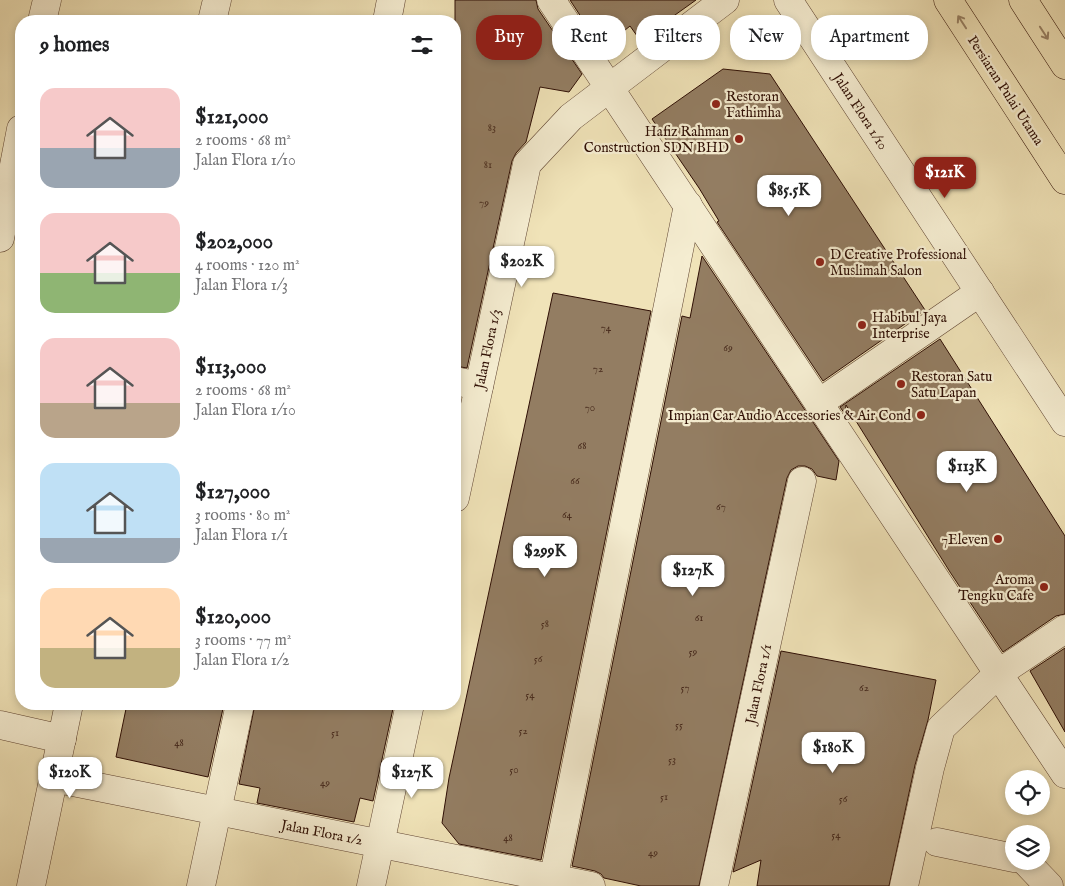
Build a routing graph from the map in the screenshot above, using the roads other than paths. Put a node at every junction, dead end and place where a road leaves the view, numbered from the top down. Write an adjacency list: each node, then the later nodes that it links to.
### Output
1 (47, 0): 9 (street)
2 (217, 0): 10 (street)
3 (391, 0): 11 (street)
4 (551, 0): 13 (street)
5 (725, 0): 13 (street, Jalan Flora 1/3)
6 (788, 0): 20 (street, Jalan Flora 1/10)
7 (948, 0): 15 (main road, Persiaran Pulai Utama, one-way to 7)
8 (1023, 0): 12 (main road, one-way to 12)
9 (43, 15)
10 (213, 15)
11 (388, 15)
12 (1065, 66)
13 (610, 89): 16 (street); 21 (street, Jalan Flora 1/3)
14 (15, 160): 17 (street)
15 (1065, 180)
16 (688, 205): 22 (street); 40 (street)
17 (0, 238)
18 (0, 242): 19 (street)
19 (15, 245)
20 (980, 292): 22 (street); 23 (street, Jalan Flora 1/10)
21 (467, 383): 24 (street, Jalan Flora 1/3)
22 (819, 403): 27 (street)
23 (1065, 422)
24 (461, 440)
25 (802, 481): 45 (street, Jalan Flora 1/1)
26 (1065, 629): 27 (street)
27 (998, 673): 33 (street); 46 (street)
28 (68, 710): 32 (street)
29 (239, 710): 35 (street)
30 (409, 710): 37 (street)
31 (0, 725): 32 (street)
32 (62, 739): 34 (street)
33 (1065, 774)
34 (53, 778): 35 (street, Jalan Flora 1/2); 41 (street)
35 (217, 811): 37 (street, Jalan Flora 1/2); 42 (street)
36 (937, 842): 38 (street)
37 (380, 844): 40 (street, Jalan Flora 1/2); 43 (street)
38 (1005, 856)
39 (1034, 870): 47 (street)
40 (553, 882): 44 (street, Jalan Flora 1/2)
41 (31, 886)
42 (201, 886)
43 (371, 886)
44 (591, 886)
45 (714, 886)
46 (904, 886)
47 (1049, 886)

